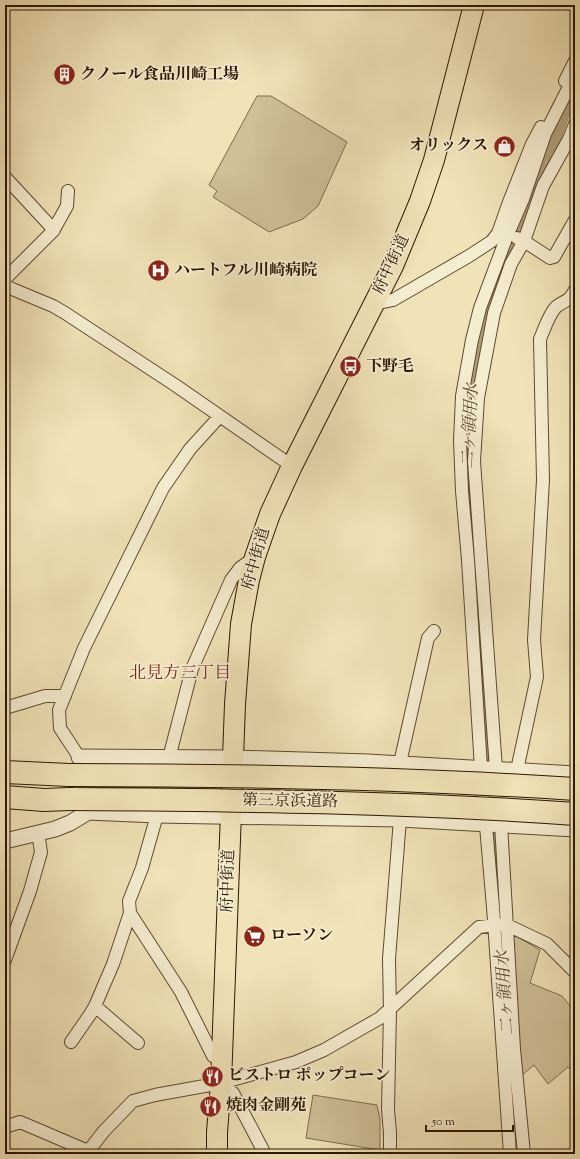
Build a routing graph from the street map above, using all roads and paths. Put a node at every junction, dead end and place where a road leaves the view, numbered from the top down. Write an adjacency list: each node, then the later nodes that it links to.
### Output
1 (474, 5): 14 (highway, 府中街道)
2 (575, 61): 10 (street)
3 (575, 74): 10 (street)
4 (575, 124): 5 (street)
5 (572, 140): 10 (street)
6 (5, 177): 9 (street)
7 (68, 191): 9 (street)
8 (575, 220): 10 (street)
9 (54, 230): 11 (street)
10 (512, 237): 14 (street); 25 (street); 26 (street)
11 (5, 280)
12 (5, 286): 15 (street)
13 (575, 290): 27 (street)
14 (374, 304): 16 (highway, 府中街道)
15 (220, 416): 16 (street); 19 (street)
16 (292, 466): 17 (highway, 府中街道)
17 (255, 557): 21 (street); 22 (highway, 府中街道)
18 (434, 631): 23 (street)
19 (65, 696): 20 (street); 24 (street)
20 (5, 708)
21 (169, 758): 22 (street); 24 (street); 31 (street)
22 (233, 758): 23 (street); 32 (highway, 府中街道)
23 (400, 763): 25 (street)
24 (74, 766): 28 (highway, 第三京浜道路); 29 (highway, 第三京浜道路, bridge); 30 (street)
25 (481, 768): 26 (street); 35 (street)
26 (496, 769): 27 (street)
27 (517, 770): 29 (street)
28 (5, 772)
29 (573, 775)
30 (96, 787): 31 (street); 37 (street)
31 (162, 790): 32 (street); 37 (street); 41 (street)
32 (232, 790): 35 (street); 42 (highway, 府中街道)
33 (5, 797): 36 (highway, 第三京浜道路)
34 (575, 797): 35 (street)
35 (483, 799): 38 (street); 44 (street)
36 (44, 800): 37 (highway, 第三京浜道路); 39 (highway)
37 (80, 809): 40 (highway, 第三京浜道路, bridge); 41 (street); 47 (street)
38 (575, 809)
39 (5, 811)
40 (575, 814)
41 (157, 815): 42 (street); 49 (street)
42 (231, 816): 43 (street); 57 (highway, 府中街道)
43 (400, 819): 44 (street); 54 (street)
44 (485, 823): 45 (street); 50 (street)
45 (500, 824): 46 (street); 50 (street)
46 (575, 829)
47 (38, 833): 48 (street); 51 (street)
48 (5, 841)
49 (130, 913): 53 (street); 57 (street)
50 (501, 925): 52 (street); 54 (street); 64 (street); 65 (street)
51 (5, 960)
52 (575, 972)
53 (94, 1006): 55 (street); 56 (street)
54 (390, 1010): 58 (street); 63 (street)
55 (71, 1042)
56 (138, 1043)
57 (222, 1060): 58 (highway, 府中街道)
58 (221, 1083): 60 (street); 61 (highway, 府中街道); 62 (street)
59 (5, 1128): 60 (street)
60 (87, 1152)
61 (217, 1154)
62 (265, 1154)
63 (390, 1154)
64 (510, 1154)
65 (524, 1154)

